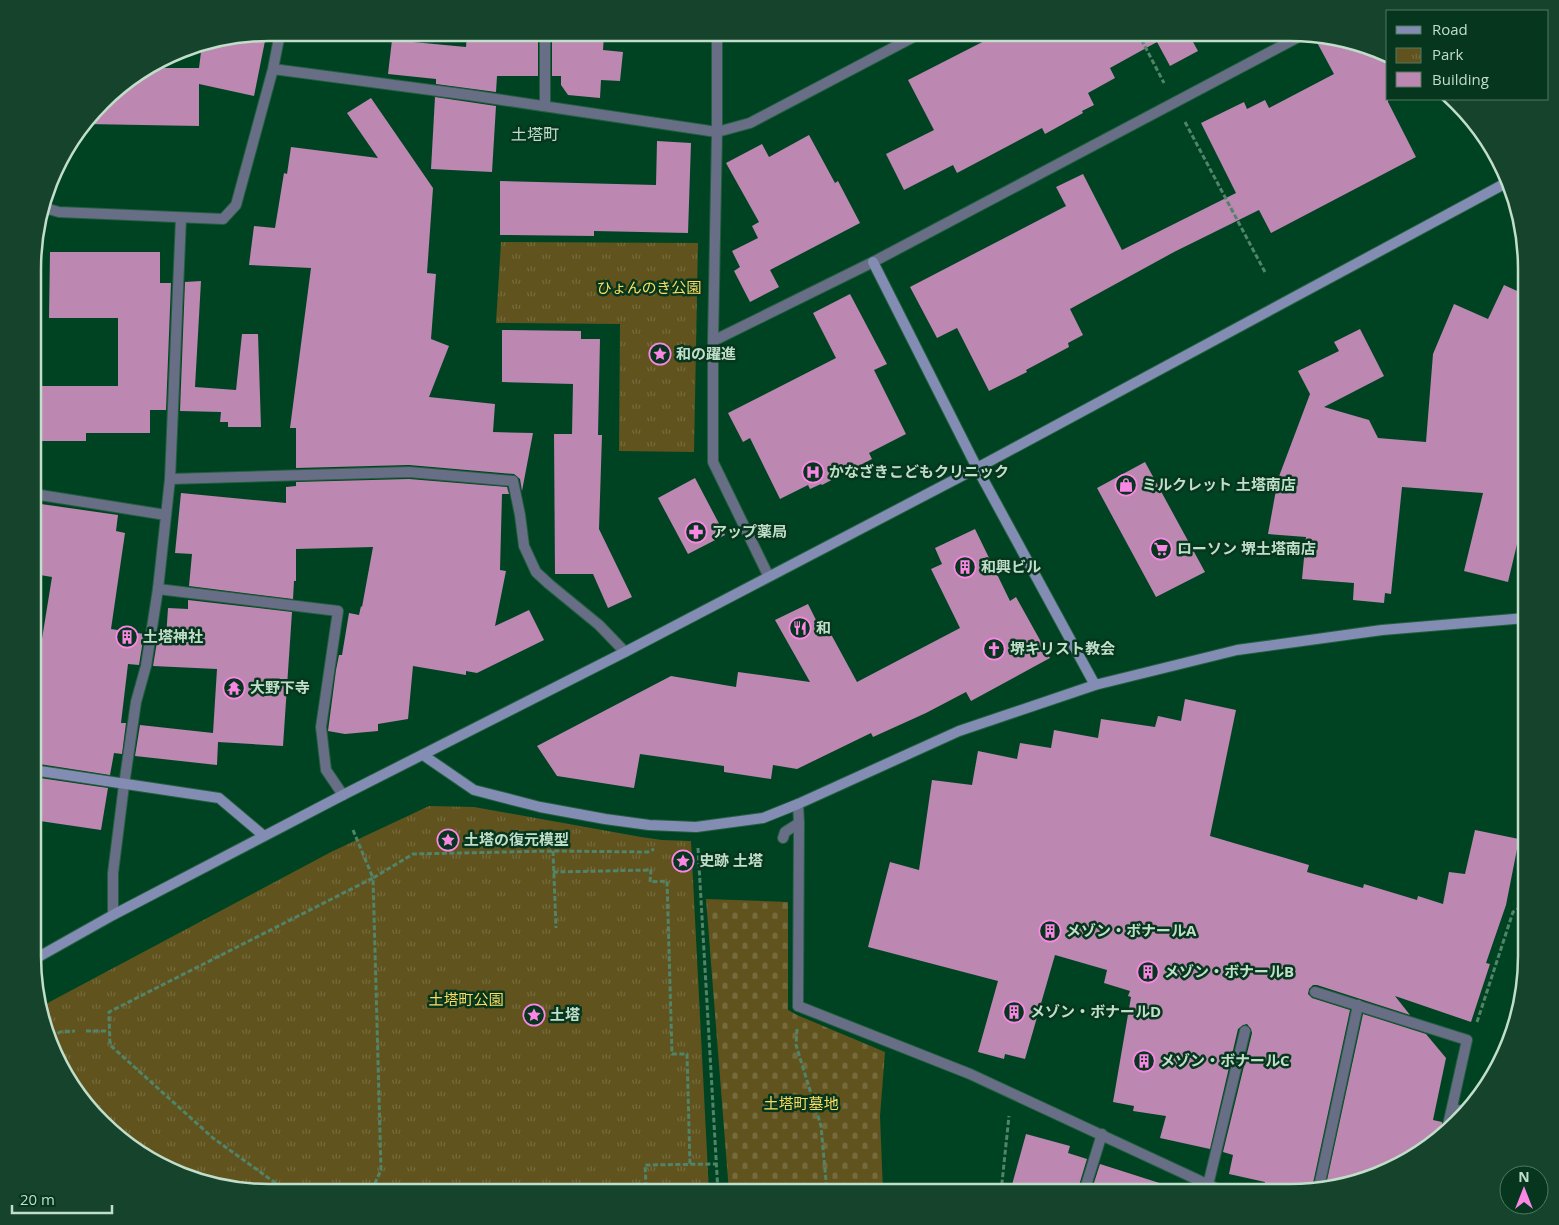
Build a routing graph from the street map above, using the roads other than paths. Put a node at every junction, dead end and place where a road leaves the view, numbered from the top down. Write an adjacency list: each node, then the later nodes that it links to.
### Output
1 (278, 41): 6 (street)
2 (545, 41): 7 (street)
3 (716, 41): 8 (street)
4 (906, 41): 8 (street)
5 (1292, 41): 12 (street)
6 (273, 69): 7 (street); 11 (street)
7 (546, 106): 8 (street)
8 (717, 132): 13 (street)
9 (1501, 185): 14 (street)
10 (49, 209): 11 (street)
11 (181, 218): 15 (street)
12 (873, 262): 13 (street); 14 (street)
13 (713, 341): 18 (street)
14 (977, 468): 18 (street); 22 (street)
15 (170, 479): 17 (street); 21 (street)
16 (41, 495): 17 (street)
17 (166, 515): 19 (street)
18 (768, 575): 21 (street)
19 (158, 589): 25 (street); 26 (street)
20 (1518, 619): 22 (street)
21 (624, 652): 23 (street)
22 (1095, 685): 27 (street)
23 (423, 755): 26 (street); 27 (street)
24 (41, 771): 25 (street)
25 (124, 785): 29 (street); 31 (street)
26 (343, 795): 29 (street)
27 (798, 804): 28 (street)
28 (799, 823): 30 (street); 39 (street)
29 (264, 836): 31 (street)
30 (783, 838)
31 (112, 915): 32 (street)
32 (41, 955)
33 (1315, 992): 34 (street)
34 (1358, 1005): 36 (street); 40 (street)
35 (1245, 1031): 43 (street)
36 (1452, 1108): 37 (street); 38 (street)
37 (1458, 1110)
38 (1450, 1118)
39 (1102, 1134): 41 (street); 42 (street)
40 (1320, 1182)
41 (1086, 1184)
42 (1206, 1184)
43 (1208, 1184)

